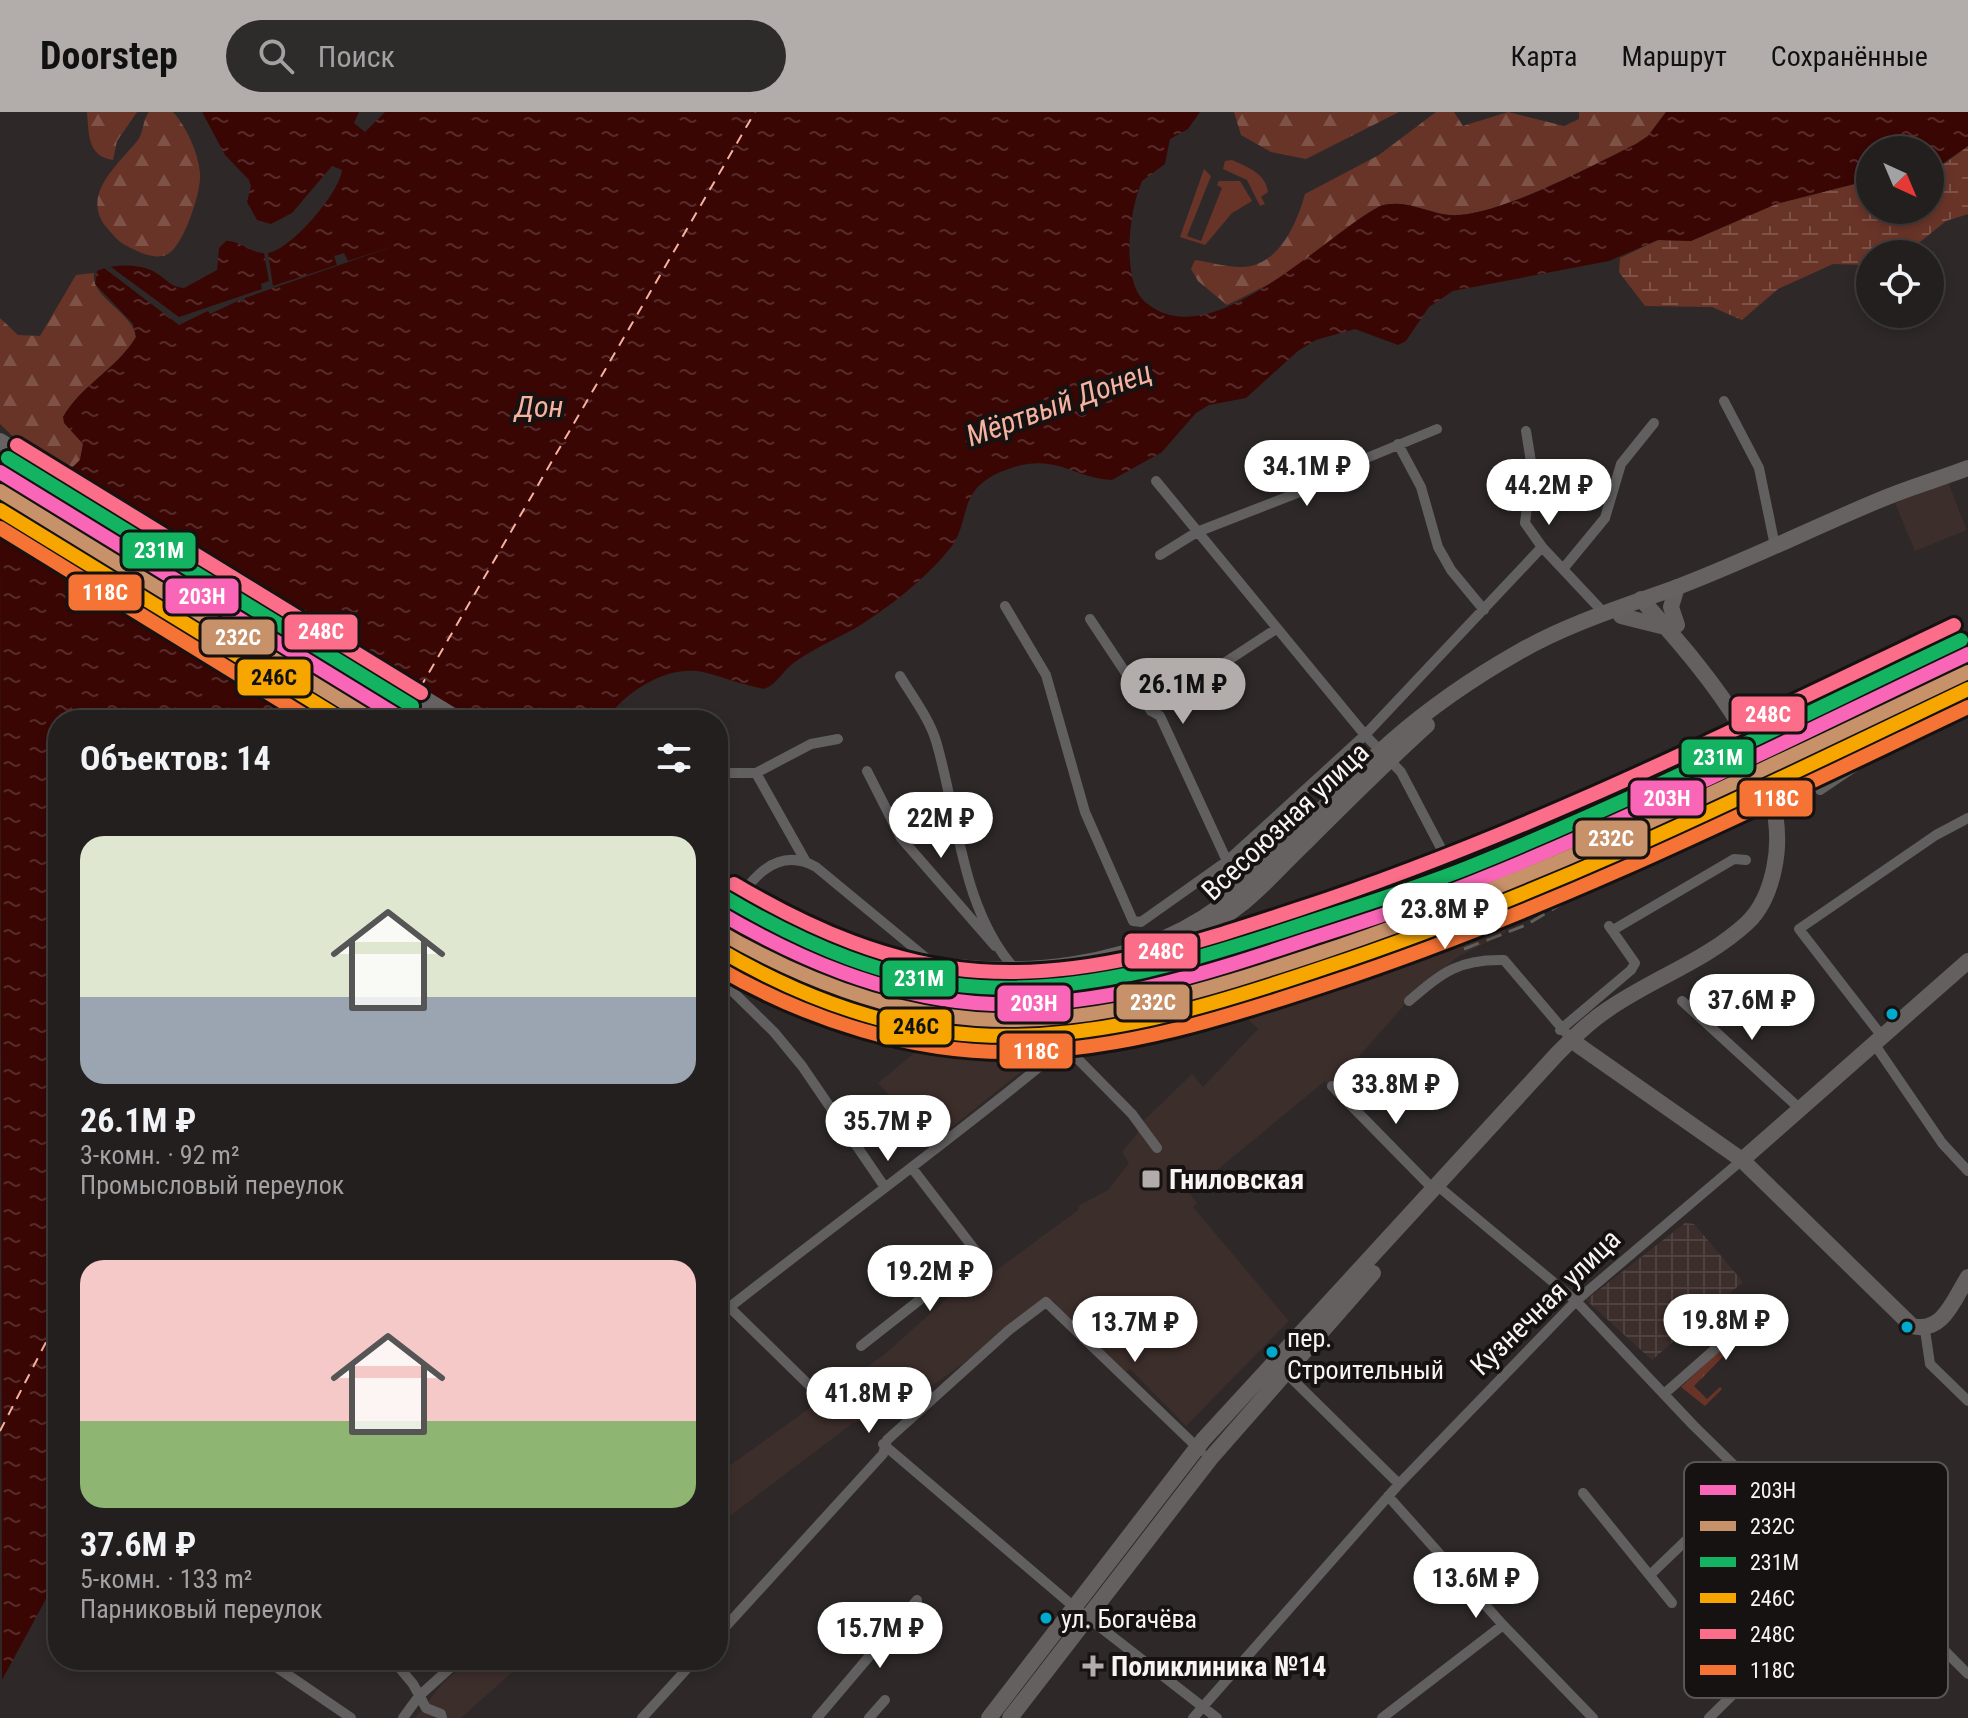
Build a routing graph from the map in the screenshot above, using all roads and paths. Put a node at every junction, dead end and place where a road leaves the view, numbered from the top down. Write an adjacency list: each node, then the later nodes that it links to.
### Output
1 (1724, 401): 11 (street)
2 (1654, 423): 14 (street)
3 (1437, 429): 6 (street)
4 (1526, 431): 12 (street)
5 (0, 441): 26 (highway)
6 (1398, 444): 10 (street); 18 (street)
7 (0, 459): 25 (highway)
8 (1968, 468): 11 (highway, Всесоюзная улица)
9 (1156, 481): 10 (street)
10 (1197, 532): 13 (street); 22 (street)
11 (1775, 546): 15 (highway, Всесоюзная улица)
12 (1542, 547): 14 (street); 18 (street)
13 (1160, 555)
14 (1563, 569): 19 (street)
15 (1677, 587): 16 (highway, Всесоюзная улица); 21 (main road)
16 (1649, 600): 19 (highway, Всесоюзная улица); 21 (main road)
17 (1005, 606): 37 (street)
18 (1484, 610): 28 (street)
19 (1612, 615): 21 (main road); 30 (highway, Всесоюзная улица)
20 (1090, 619): 27 (street)
21 (1673, 628): 51 (main road)
22 (1276, 629): 27 (street); 28 (street)
23 (900, 676): 44 (street)
24 (1968, 694): 34 (street)
25 (415, 710)
26 (444, 710)
27 (1151, 711): 37 (street)
28 (1365, 735): 30 (street); 37 (street)
29 (838, 739): 33 (street)
30 (1386, 754): 39 (street); 46 (highway, Всесоюзная улица); 47 (highway, Всесоюзная улица)
31 (867, 771): 44 (street)
32 (728, 773): 33 (street)
33 (756, 773): 38 (street)
34 (1820, 790)
35 (1968, 818): 52 (street)
36 (1746, 860): 51 (street)
37 (1227, 861)
38 (806, 862): 42 (street); 46 (street)
39 (1454, 873)
40 (728, 884): 43 (highway, bridge)
41 (728, 898): 43 (highway, bridge)
42 (728, 915)
43 (804, 930): 46 (highway, Всесоюзная улица)
44 (1004, 957): 47 (street)
45 (1968, 961): 52 (main road, Кузнечная улица)
46 (922, 966): 47 (highway, Всесоюзная улица)
47 (1016, 970)
48 (728, 987): 59 (street)
49 (1409, 1001): 51 (street)
50 (1682, 1001): 54 (street)
51 (1570, 1038): 56 (main road); 60 (main road)
52 (1877, 1039): 54 (main road, Кузнечная улица); 58 (street)
53 (1332, 1086): 60 (street)
54 (1799, 1108): 56 (main road, Кузнечная улица)
55 (1157, 1148): 57 (street)
56 (1742, 1160): 62 (street, Кузнечная улица); 66 (main road)
57 (912, 1168): 59 (street); 67 (street)
58 (1968, 1171)
59 (884, 1186): 65 (street)
60 (1440, 1190): 62 (street); 68 (main road); 73 (main road)
61 (1968, 1277): 66 (main road)
62 (1576, 1301): 70 (street); 76 (street, Кузнечная улица)
63 (728, 1304): 65 (street)
64 (1765, 1305): 70 (street)
65 (731, 1306): 69 (street)
66 (1925, 1330): 71 (street)
67 (861, 1346)
68 (1285, 1372): 74 (main road); 76 (street)
69 (814, 1390)
70 (1664, 1394): 75 (street)
71 (1968, 1401)
72 (883, 1444): 73 (street); 83 (street); 85 (street)
73 (1197, 1447): 74 (street); 83 (main road)
74 (1210, 1459): 84 (main road)
75 (1731, 1462)
76 (1399, 1484): 78 (street, Кузнечная улица)
77 (1583, 1493): 80 (street)
78 (1388, 1496): 86 (street); 96 (street, Кузнечная улица)
79 (1684, 1542): 80 (street)
80 (1651, 1574): 82 (street)
81 (917, 1600): 101 (street)
82 (1672, 1603)
83 (1073, 1606): 84 (street); 103 (main road)
84 (1086, 1617): 96 (street); 104 (main road)
85 (728, 1624)
86 (1503, 1625): 107 (street); 108 (street)
87 (1948, 1654): 92 (street)
88 (281, 1670): 97 (street)
89 (400, 1670): 93 (street)
90 (448, 1670): 93 (street)
91 (686, 1670): 100 (street)
92 (1968, 1674)
93 (419, 1696): 98 (street); 99 (street)
94 (1729, 1698): 109 (street)
95 (885, 1700): 102 (street)
96 (1203, 1705): 105 (street, Кузнечная улица); 106 (street)
97 (351, 1718)
98 (403, 1718)
99 (442, 1718)
100 (642, 1718)
101 (817, 1718)
102 (869, 1718)
103 (989, 1718)
104 (1010, 1718)
105 (1193, 1718)
106 (1217, 1718)
107 (1382, 1718)
108 (1593, 1718)
109 (1709, 1718)

